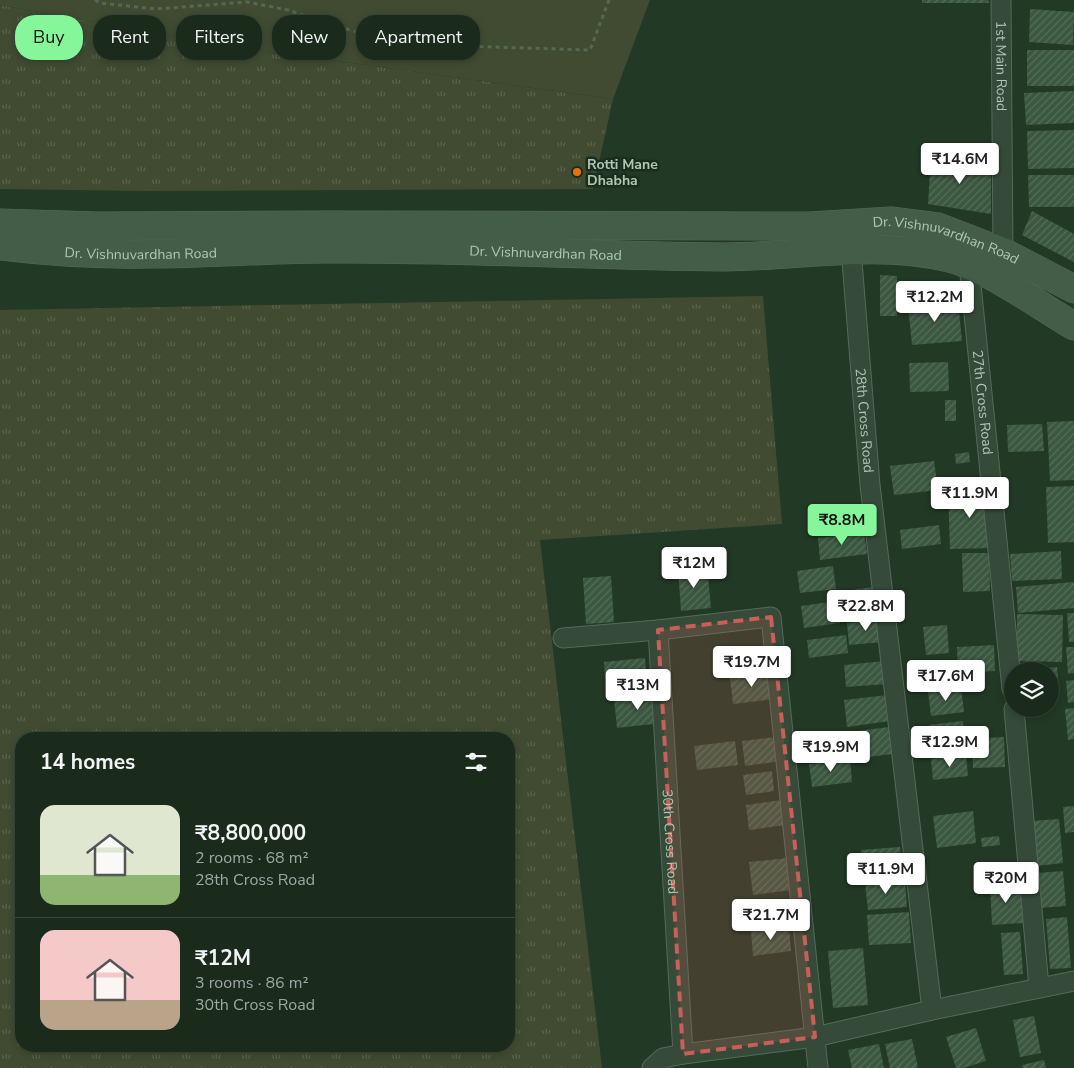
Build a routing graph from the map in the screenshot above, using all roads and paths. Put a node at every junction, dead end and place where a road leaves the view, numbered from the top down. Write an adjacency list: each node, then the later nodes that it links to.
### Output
1 (95, 0): 2 (path)
2 (609, 0)
3 (1000, 0): 7 (street, 1st Main Road)
4 (0, 223): 7 (main road, Dr. Vishnuvardhan Road)
5 (0, 246): 6 (main road, Dr. Vishnuvardhan Road)
6 (851, 249): 8 (main road, Dr. Vishnuvardhan Road); 17 (street, 28th Cross Road)
7 (1003, 252): 9 (main road, Dr. Vishnuvardhan Road)
8 (969, 265): 10 (main road, Dr. Vishnuvardhan Road); 13 (street, 27th Cross Road)
9 (1074, 289)
10 (1074, 326)
11 (658, 630): 12 (street); 18 (street); 19 (street, 30th Cross Road)
12 (563, 638)
13 (1009, 662)
14 (1015, 717): 16 (street)
15 (1074, 981): 16 (street)
16 (1039, 987): 17 (street)
17 (932, 1010): 18 (street)
18 (815, 1037): 19 (street); 21 (street)
19 (683, 1054): 20 (street)
20 (652, 1068)
21 (818, 1068)

